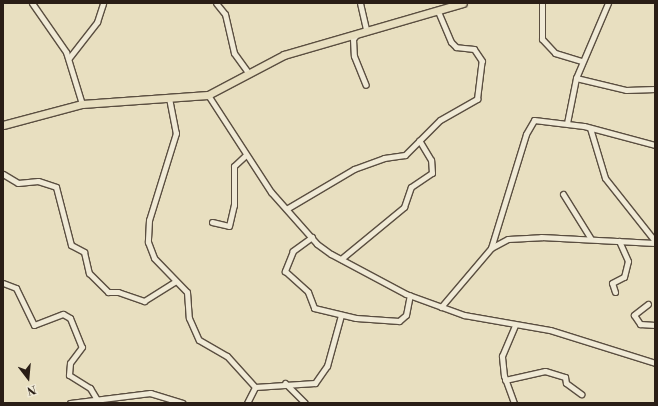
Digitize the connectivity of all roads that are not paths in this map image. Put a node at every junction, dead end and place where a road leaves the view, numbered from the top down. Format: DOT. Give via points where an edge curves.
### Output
graph roads {
  1 [pos="32,3"];
  2 [pos="103,3"];
  3 [pos="216,3"];
  4 [pos="360,3"];
  5 [pos="463,3"];
  6 [pos="542,3"];
  7 [pos="608,3"];
  8 [pos="438,12"];
  9 [pos="366,28"];
  10 [pos="357,34"];
  11 [pos="69,58"];
  12 [pos="582,61"];
  13 [pos="248,72"];
  14 [pos="576,78"];
  15 [pos="366,85"];
  16 [pos="655,90"];
  17 [pos="208,95"];
  18 [pos="169,98"];
  19 [pos="82,104"];
  20 [pos="567,123"];
  21 [pos="3,125"];
  22 [pos="590,128"];
  23 [pos="419,140"];
  24 [pos="655,145"];
  25 [pos="246,155"];
  26 [pos="3,174"];
  27 [pos="563,194"];
  28 [pos="288,208"];
  29 [pos="212,222"];
  30 [pos="312,237"];
  31 [pos="591,239"];
  32 [pos="619,241"];
  33 [pos="655,242"];
  34 [pos="491,248"];
  35 [pos="341,260"];
  36 [pos="175,282"];
  37 [pos="3,284"];
  38 [pos="615,292"];
  39 [pos="410,295"];
  40 [pos="648,304"];
  41 [pos="441,307"];
  42 [pos="341,315"];
  43 [pos="655,325"];
  44 [pos="515,326"];
  45 [pos="655,363"];
  46 [pos="505,380"];
  47 [pos="285,382"];
  48 [pos="255,387"];
  49 [pos="580,394"];
  50 [pos="99,401"];
  51 [pos="70,403"];
  52 [pos="183,403"];
  53 [pos="247,403"];
  54 [pos="305,403"];
  55 [pos="514,403"];
  1 -- 11 [label="street"];
  2 -- 11 [label="street" via="97,22"];
  3 -- 13 [label="street" via="225,14 234,54"];
  4 -- 9 [label="street"];
  5 -- 8 [label="main road"];
  6 -- 12 [label="street" via="542,39 554,53"];
  7 -- 12 [label="street"];
  8 -- 9 [label="main road"];
  8 -- 23 [label="street" via="446,35 456,47 474,49 479,54 482,61 480,86 477,98 467,107 452,111"];
  9 -- 10 [label="main road"];
  10 -- 13 [label="main road" via="301,49"];
  10 -- 15 [label="street" via="353,40 354,56"];
  11 -- 19 [label="street"];
  12 -- 14 [label="street"];
  13 -- 17 [label="main road"];
  14 -- 16 [label="street" via="626,90"];
  14 -- 20 [label="street"];
  17 -- 18 [label="main road"];
  17 -- 25 [label="street"];
  18 -- 19 [label="main road"];
  18 -- 36 [label="street" via="176,133 146,232 154,258"];
  19 -- 21 [label="main road"];
  20 -- 22 [label="street"];
  20 -- 34 [label="street" via="539,120 531,124"];
  22 -- 24 [label="street"];
  22 -- 33 [label="street" via="605,178"];
  23 -- 28 [label="street" via="405,155 384,158 354,169"];
  23 -- 35 [label="street" via="431,160 432,173 411,187 404,207"];
  25 -- 28 [label="street"];
  25 -- 29 [label="street" via="234,166 234,205 229,226"];
  26 -- 36 [label="street" via="18,183 38,181 56,187 71,245 84,252 89,274 108,292 118,292 144,301"];
  27 -- 31 [label="street"];
  28 -- 30 [label="street"];
  30 -- 35 [label="street"];
  30 -- 42 [label="street" via="293,251 285,271 308,292 314,308 332,310"];
  31 -- 32 [label="street"];
  31 -- 34 [label="street" via="518,237"];
  32 -- 33 [label="street"];
  32 -- 38 [label="street" via="628,261 624,277 612,284"];
  34 -- 41 [label="street"];
  35 -- 39 [label="street"];
  36 -- 48 [label="street" via="186,292 189,318 203,345 227,356"];
  37 -- 50 [label="street" via="16,288 34,325 63,314 70,318 82,347 70,363 69,375 90,388"];
  39 -- 41 [label="street"];
  39 -- 42 [label="street" via="406,315 399,321"];
  40 -- 43 [label="street" via="634,316 640,324"];
  41 -- 44 [label="street"];
  42 -- 47 [label="street" via="326,366 315,384"];
  44 -- 45 [label="street" via="550,330"];
  44 -- 46 [label="street" via="502,356"];
  46 -- 49 [label="street" via="545,371 565,377 566,383"];
  46 -- 55 [label="street"];
  47 -- 48 [label="street"];
  47 -- 54 [label="street"];
  48 -- 53 [label="street"];
  50 -- 51 [label="street"];
  50 -- 52 [label="street" via="150,393"];
}
